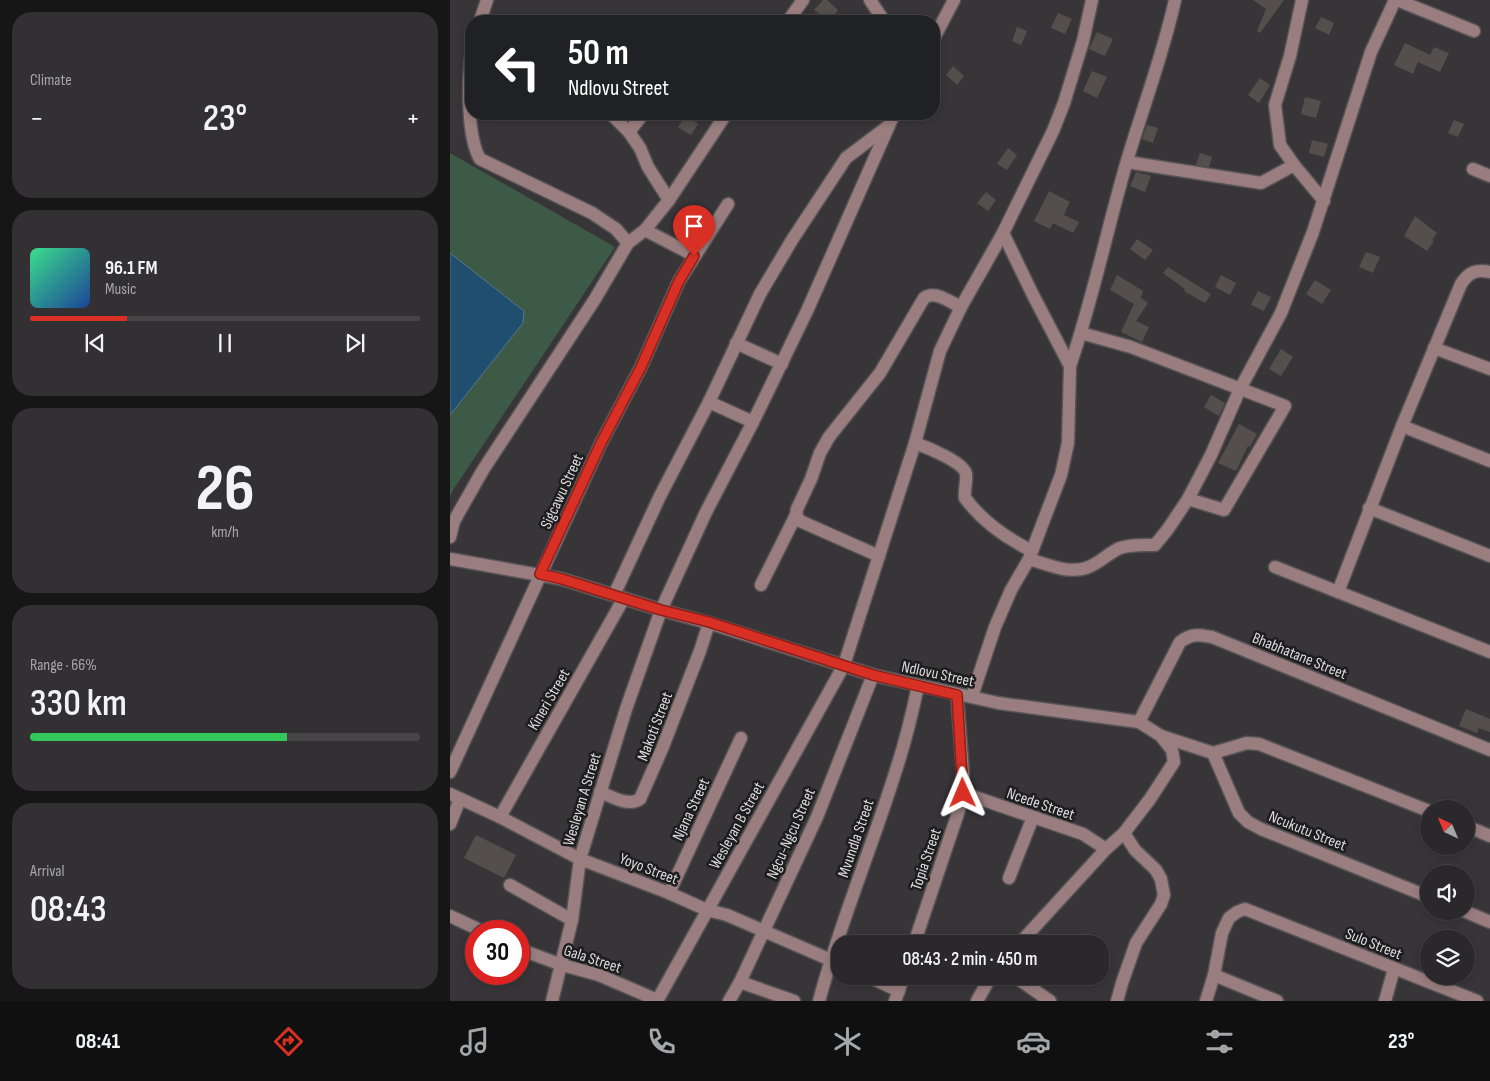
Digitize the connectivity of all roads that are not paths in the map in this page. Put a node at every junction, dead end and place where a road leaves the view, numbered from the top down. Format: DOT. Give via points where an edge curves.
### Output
graph roads {
  1 [pos="487,0"];
  2 [pos="803,0"];
  3 [pos="870,0"];
  4 [pos="954,0"];
  5 [pos="1092,0"];
  6 [pos="1175,0"];
  7 [pos="1302,0"];
  8 [pos="1396,0"];
  9 [pos="482,15"];
  10 [pos="792,15"];
  11 [pos="880,15"];
  12 [pos="940,27"];
  13 [pos="1474,31"];
  14 [pos="471,120"];
  15 [pos="617,120"];
  16 [pos="638,120"];
  17 [pos="722,120"];
  18 [pos="891,120"];
  19 [pos="887,127"];
  20 [pos="629,132"];
  21 [pos="1127,162"];
  22 [pos="1294,165"];
  23 [pos="1473,168"];
  24 [pos="1490,176"];
  25 [pos="669,200"];
  26 [pos="1324,201"];
  27 [pos="728,204"];
  28 [pos="645,230"];
  29 [pos="1004,233"];
  30 [pos="628,243"];
  31 [pos="694,256"];
  32 [pos="1490,272"];
  33 [pos="961,307"];
  34 [pos="1081,333"];
  35 [pos="736,343"];
  36 [pos="1434,348"];
  37 [pos="782,364"];
  38 [pos="1070,366"];
  39 [pos="1490,369"];
  40 [pos="1240,389"];
  41 [pos="709,402"];
  42 [pos="753,422"];
  43 [pos="1402,426"];
  44 [pos="915,443"];
  45 [pos="1490,462"];
  46 [pos="1188,499"];
  47 [pos="1369,508"];
  48 [pos="796,515"];
  49 [pos="450,537"];
  50 [pos="1030,555"];
  51 [pos="879,556"];
  52 [pos="1490,556"];
  53 [pos="450,559"];
  54 [pos="1276,567"];
  55 [pos="540,574"];
  56 [pos="761,585"];
  57 [pos="1338,592"];
  58 [pos="619,596"];
  59 [pos="661,610"];
  60 [pos="709,622"];
  61 [pos="1490,652"];
  62 [pos="844,666"];
  63 [pos="873,675"];
  64 [pos="918,686"];
  65 [pos="957,695"];
  66 [pos="972,696"];
  67 [pos="1139,722"];
  68 [pos="1161,736"];
  69 [pos="741,738"];
  70 [pos="1490,750"];
  71 [pos="1213,753"];
  72 [pos="450,772"];
  73 [pos="600,792"];
  74 [pos="453,793"];
  75 [pos="963,793"];
  76 [pos="1420,807"];
  77 [pos="500,817"];
  78 [pos="1033,817"];
  79 [pos="450,824"];
  80 [pos="1475,830"];
  81 [pos="1124,833"];
  82 [pos="1490,836"];
  83 [pos="1106,849"];
  84 [pos="580,859"];
  85 [pos="1009,878"];
  86 [pos="510,886"];
  87 [pos="669,893"];
  88 [pos="1420,893"];
  89 [pos="707,910"];
  90 [pos="450,916"];
  91 [pos="1475,916"];
  92 [pos="572,920"];
  93 [pos="1490,922"];
  94 [pos="465,923"];
  95 [pos="764,931"];
  96 [pos="843,935"];
  97 [pos="917,935"];
  98 [pos="1027,935"];
  99 [pos="530,953"];
  100 [pos="831,959"];
  101 [pos="562,965"];
  102 [pos="1394,969"];
  103 [pos="831,971"];
  104 [pos="1214,975"];
  105 [pos="740,982"];
  106 [pos="880,985"];
  107 [pos="986,985"];
  108 [pos="1027,985"];
  109 [pos="897,996"];
  110 [pos="552,1001"];
  111 [pos="657,1001"];
  112 [pos="729,1001"];
  113 [pos="794,1001"];
  114 [pos="819,1001"];
  115 [pos="977,1001"];
  116 [pos="1050,1001"];
  117 [pos="1117,1001"];
  118 [pos="1206,1001"];
  119 [pos="1277,1001"];
  120 [pos="1385,1001"];
  121 [pos="1477,1001"];
  1 -- 9 [label="street"];
  2 -- 10 [label="street"];
  3 -- 11 [label="street"];
  4 -- 12 [label="street"];
  5 -- 29 [label="street, Wesleyan B Street" via="1064,103"];
  6 -- 21 [label="street"];
  7 -- 22 [label="street" via="1275,105 1280,145"];
  8 -- 13 [label="street"];
  8 -- 26 [label="street" via="1371,52"];
  14 -- 30 [label="street" via="473,144 480,159 592,213 616,229"];
  15 -- 20 [label="street"];
  16 -- 20 [label="street"];
  17 -- 25 [label="street"];
  18 -- 19 [label="street, Wesleyan A Street"];
  19 -- 35 [label="street, Kineri Street" via="846,158 787,247"];
  19 -- 37 [label="street, Wesleyan A Street"];
  20 -- 25 [label="street"];
  21 -- 22 [label="street" via="1261,183"];
  21 -- 34 [label="street"];
  22 -- 26 [label="street"];
  23 -- 24 [label="street"];
  25 -- 28 [label="street"];
  26 -- 40 [label="street" via="1281,313"];
  27 -- 31 [label="street, Sigcawu Street"];
  28 -- 30 [label="street"];
  28 -- 31 [label="street"];
  29 -- 33 [label="street, Wesleyan B Street"];
  29 -- 38 [label="street"];
  30 -- 49 [label="street" via="595,299 482,470 454,521"];
  31 -- 55 [label="street, Sigcawu Street" via="679,281 641,367 601,443"];
  32 -- 36 [label="street" via="1478,270 1466,276 1460,284"];
  33 -- 44 [label="street, Wesleyan B Street" via="940,350"];
  33 -- 48 [label="street" via="935,295 924,298 880,373 829,437"];
  34 -- 38 [label="street"];
  34 -- 40 [label="street" via="1131,347"];
  35 -- 37 [label="street"];
  35 -- 41 [label="street, Kineri Street"];
  36 -- 39 [label="street"];
  36 -- 43 [label="street"];
  37 -- 42 [label="street, Wesleyan A Street"];
  38 -- 50 [label="street" via="1068,443 1063,467"];
  40 -- 46 [label="street"];
  40 -- 46 [label="street" via="1285,406 1224,510"];
  41 -- 42 [label="street"];
  41 -- 58 [label="street, Kineri Street" via="660,496"];
  42 -- 59 [label="street, Wesleyan A Street" via="706,512"];
  43 -- 45 [label="street"];
  43 -- 47 [label="street"];
  44 -- 50 [label="street" via="963,468 966,474 965,498 971,506"];
  44 -- 51 [label="street, Wesleyan B Street"];
  46 -- 50 [label="street" via="1155,545 1118,549 1085,568 1072,570 1051,566"];
  47 -- 52 [label="street"];
  47 -- 57 [label="street"];
  48 -- 51 [label="street" via="800,521"];
  48 -- 56 [label="street"];
  50 -- 66 [label="street" via="995,627"];
  51 -- 62 [label="street, Wesleyan B Street"];
  53 -- 55 [label="street, Ndlovu Street"];
  54 -- 57 [label="street"];
  55 -- 58 [label="street, Ndlovu Street"];
  55 -- 72 [label="street, Sigcawu Street"];
  57 -- 61 [label="street"];
  58 -- 59 [label="street, Ndlovu Street"];
  58 -- 77 [label="street, Kineri Street"];
  59 -- 60 [label="street, Ndlovu Street"];
  59 -- 73 [label="street, Wesleyan A Street"];
  60 -- 62 [label="street, Ndlovu Street"];
  60 -- 73 [label="street, Makoti Street" via="647,788 640,799 626,802"];
  62 -- 63 [label="street, Ndlovu Street"];
  62 -- 89 [label="street, Wesleyan B Street"];
  63 -- 64 [label="street, Ndlovu Street"];
  63 -- 95 [label="street, Ngcu-Ngcu Street" via="817,817"];
  64 -- 65 [label="street, Ndlovu Street"];
  64 -- 96 [label="street, Mvundla Street" via="896,771"];
  65 -- 66 [label="street, Ndlovu Street"];
  65 -- 75 [label="street, Topia Street"];
  66 -- 67 [label="street, Ndlovu Street" via="998,703"];
  67 -- 68 [label="street, Ndlovu Street"];
  67 -- 70 [label="street, Bhabhatane Street" via="1180,642 1196,634 1212,637"];
  68 -- 71 [label="street"];
  68 -- 81 [label="street, Ndlovu Street" via="1172,750 1174,762"];
  69 -- 87 [label="street, Njana Street"];
  71 -- 76 [label="street" via="1247,743 1259,744"];
  71 -- 88 [label="street, Ncukutu Street" via="1239,812 1248,822"];
  73 -- 84 [label="street, Wesleyan A Street"];
  74 -- 77 [label="street, Yoyo Street"];
  74 -- 79 [label="street"];
  75 -- 78 [label="street, Ncede Street"];
  75 -- 97 [label="street, Topia Street"];
  77 -- 84 [label="street, Yoyo Street"];
  78 -- 83 [label="street, Ncede Street" via="1083,834"];
  78 -- 85 [label="street"];
  80 -- 82 [label="street"];
  81 -- 83 [label="street, Ndlovu Street"];
  81 -- 117 [label="street" via="1135,850 1156,870 1164,895 1136,943"];
  83 -- 98 [label="street, Ndlovu Street"];
  84 -- 87 [label="street, Yoyo Street"];
  84 -- 92 [label="street, Wesleyan A Street"];
  86 -- 92 [label="street"];
  87 -- 89 [label="street, Yoyo Street"];
  89 -- 95 [label="street, Yoyo Street"];
  89 -- 111 [label="street, Wesleyan B Street"];
  90 -- 94 [label="street"];
  91 -- 93 [label="street"];
  92 -- 101 [label="street, Wesleyan A Street"];
  95 -- 100 [label="street, Yoyo Street"];
  95 -- 105 [label="street, Ngcu-Ngcu Street"];
  99 -- 101 [label="street, Gala Street"];
  101 -- 110 [label="street, Wesleyan A Street"];
  101 -- 111 [label="street, Gala Street" via="599,976"];
  102 -- 104 [label="street, Sulo Street" via="1245,909 1229,918 1222,933"];
  102 -- 120 [label="street"];
  102 -- 121 [label="street, Sulo Street"];
  103 -- 114 [label="street, Mvundla Street"];
  104 -- 118 [label="street"];
  104 -- 119 [label="street"];
  105 -- 112 [label="street, Ngcu-Ngcu Street"];
  105 -- 113 [label="street"];
  106 -- 109 [label="street"];
  107 -- 115 [label="street"];
  108 -- 116 [label="street"];
}
